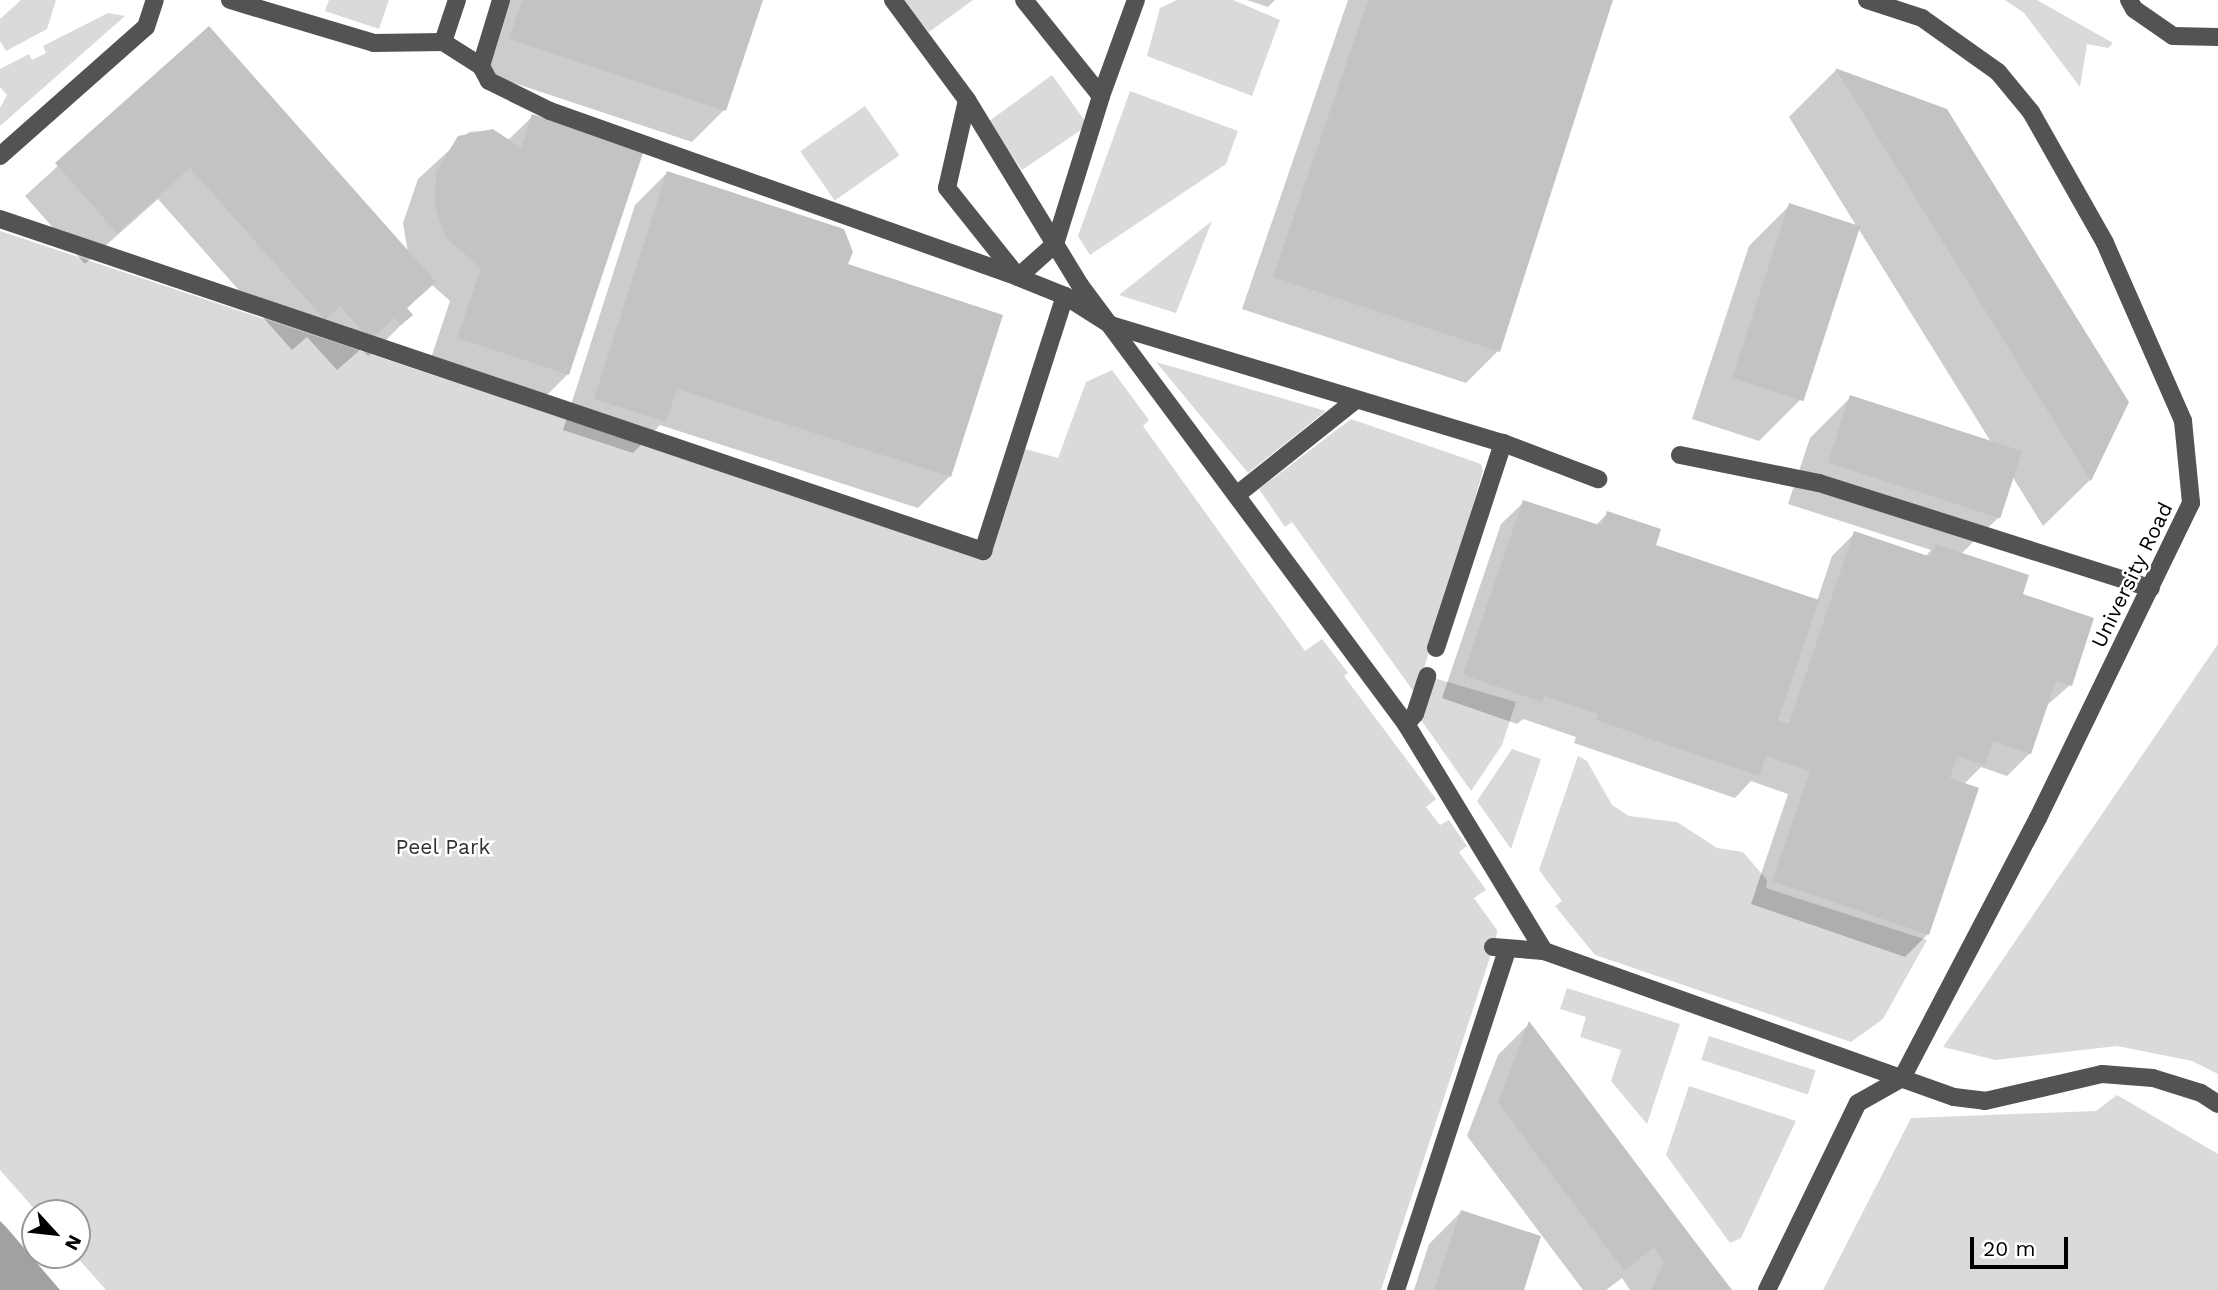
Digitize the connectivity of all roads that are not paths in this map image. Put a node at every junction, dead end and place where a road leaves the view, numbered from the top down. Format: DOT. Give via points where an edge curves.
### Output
graph roads {
  1 [pos="155,0"];
  2 [pos="230,0"];
  3 [pos="457,0"];
  4 [pos="501,0"];
  5 [pos="893,0"];
  6 [pos="1024,0"];
  7 [pos="1136,0"];
  8 [pos="1867,0"];
  9 [pos="2129,0"];
  10 [pos="2218,37"];
  11 [pos="443,42"];
  12 [pos="481,66"];
  13 [pos="1101,96"];
  14 [pos="967,100"];
  15 [pos="0,156"];
  16 [pos="0,219"];
  17 [pos="1055,244"];
  18 [pos="1018,277"];
  19 [pos="1065,296"];
  20 [pos="1111,325"];
  21 [pos="1353,402"];
  22 [pos="1503,443"];
  23 [pos="1680,455"];
  24 [pos="1598,480"];
  25 [pos="1239,493"];
  26 [pos="2151,588"];
  27 [pos="1436,648"];
  28 [pos="1427,676"];
  29 [pos="1406,724"];
  30 [pos="1544,951"];
  31 [pos="1902,1078"];
  32 [pos="2218,1104"];
  33 [pos="1395,1290"];
  34 [pos="1767,1290"];
  1 -- 15 [label="street" via="146,27"];
  2 -- 11 [label="street" via="374,43"];
  3 -- 11 [label="street"];
  4 -- 12 [label="street"];
  5 -- 14 [label="street"];
  6 -- 13 [label="street"];
  7 -- 13 [label="street"];
  8 -- 26 [label="street, University Road" via="1922,18 1998,72 2031,112 2105,243 2183,421 2191,503"];
  9 -- 10 [label="street" via="2134,9 2172,36"];
  11 -- 12 [label="street"];
  12 -- 18 [label="street" via="489,81 550,111"];
  13 -- 17 [label="street"];
  14 -- 17 [label="street"];
  14 -- 18 [label="street" via="947,188"];
  16 -- 19 [label="street" via="983,551"];
  17 -- 18 [label="street"];
  17 -- 20 [label="street"];
  18 -- 19 [label="street"];
  19 -- 20 [label="street"];
  20 -- 21 [label="street"];
  20 -- 25 [label="street"];
  21 -- 22 [label="street"];
  21 -- 25 [label="street"];
  22 -- 24 [label="street"];
  22 -- 27 [label="street"];
  23 -- 26 [label="street" via="1819,483"];
  25 -- 29 [label="street"];
  26 -- 31 [label="street, University Road" via="2004,887"];
  28 -- 29 [label="street" via="1415,714"];
  29 -- 30 [label="street"];
  30 -- 31 [label="street"];
  30 -- 33 [label="street" via="1500,949"];
  31 -- 32 [label="street" via="1954,1097 1985,1101 2102,1074 2153,1078 2201,1093"];
  31 -- 34 [label="street" via="1858,1103"];
}
